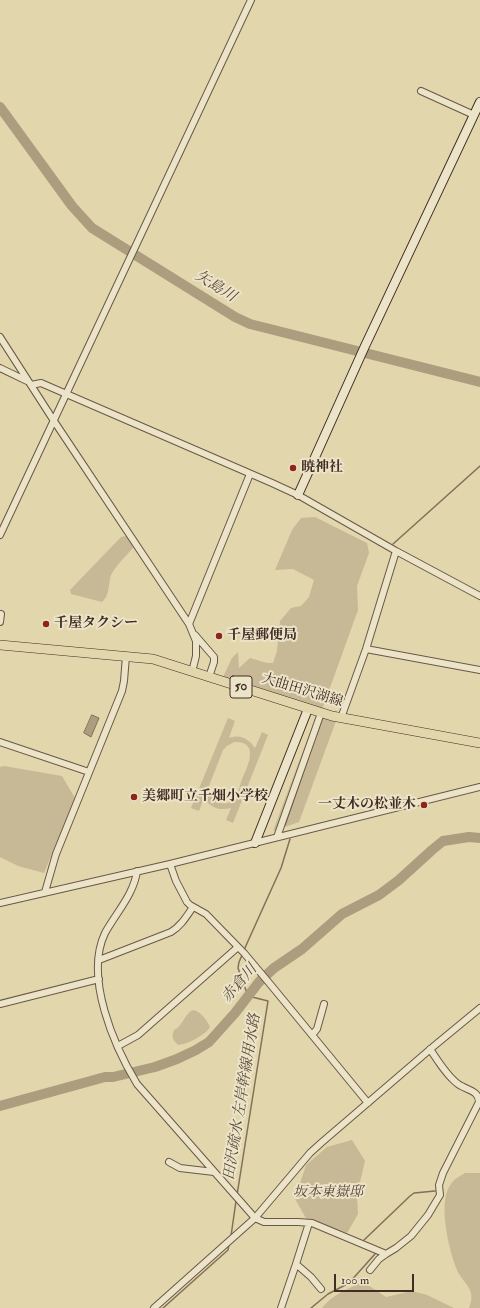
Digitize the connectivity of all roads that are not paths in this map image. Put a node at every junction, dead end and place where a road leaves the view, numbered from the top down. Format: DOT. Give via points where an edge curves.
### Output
graph roads {
  1 [pos="251,0"];
  2 [pos="421,91"];
  3 [pos="480,102"];
  4 [pos="474,115"];
  5 [pos="0,337"];
  6 [pos="0,368"];
  7 [pos="30,383"];
  8 [pos="66,394"];
  9 [pos="54,421"];
  10 [pos="250,474"];
  11 [pos="298,495"];
  12 [pos="0,535"];
  13 [pos="396,551"];
  14 [pos="480,596"];
  15 [pos="1,614"];
  16 [pos="0,622"];
  17 [pos="189,624"];
  18 [pos="193,633"];
  19 [pos="0,645"];
  20 [pos="366,649"];
  21 [pos="126,656"];
  22 [pos="480,670"];
  23 [pos="192,672"];
  24 [pos="210,677"];
  25 [pos="308,708"];
  26 [pos="321,713"];
  27 [pos="341,718"];
  28 [pos="0,742"];
  29 [pos="480,743"];
  30 [pos="89,772"];
  31 [pos="480,787"];
  32 [pos="278,837"];
  33 [pos="255,843"];
  34 [pos="170,864"];
  35 [pos="137,871"];
  36 [pos="45,892"];
  37 [pos="0,903"];
  38 [pos="193,907"];
  39 [pos="238,947"];
  40 [pos="99,960"];
  41 [pos="99,979"];
  42 [pos="0,1004"];
  43 [pos="324,1004"];
  44 [pos="480,1008"];
  45 [pos="312,1035"];
  46 [pos="118,1046"];
  47 [pos="430,1050"];
  48 [pos="368,1103"];
  49 [pos="169,1162"];
  50 [pos="214,1172"];
  51 [pos="255,1218"];
  52 [pos="309,1223"];
  53 [pos="386,1254"];
  54 [pos="296,1264"];
  55 [pos="370,1270"];
  56 [pos="321,1289"];
  57 [pos="154,1308"];
  58 [pos="282,1308"];
  1 -- 8 [label="street"];
  2 -- 4 [label="street"];
  3 -- 4 [label="street"];
  4 -- 11 [label="street" via="360,356"];
  5 -- 7 [label="street"];
  6 -- 7 [label="street"];
  7 -- 8 [label="street" via="41,383"];
  7 -- 9 [label="street"];
  8 -- 9 [label="street"];
  8 -- 10 [label="street"];
  9 -- 12 [label="street"];
  9 -- 17 [label="street"];
  10 -- 11 [label="street"];
  10 -- 17 [label="street"];
  11 -- 13 [label="street"];
  13 -- 14 [label="street"];
  13 -- 20 [label="street"];
  15 -- 16 [label="street"];
  17 -- 18 [label="street"];
  18 -- 23 [label="street" via="196,656"];
  18 -- 24 [label="street" via="214,657"];
  19 -- 21 [label="main road, 大曲田沢湖線 / 50"];
  20 -- 22 [label="street"];
  20 -- 27 [label="street"];
  21 -- 23 [label="main road, 大曲田沢湖線 / 50" via="153,659"];
  21 -- 30 [label="street" via="122,691"];
  23 -- 24 [label="main road, 大曲田沢湖線 / 50"];
  24 -- 25 [label="main road, 大曲田沢湖線 / 50"];
  25 -- 26 [label="main road, 大曲田沢湖線 / 50"];
  25 -- 33 [label="street"];
  26 -- 27 [label="main road, 大曲田沢湖線 / 50"];
  26 -- 32 [label="street"];
  27 -- 29 [label="main road, 大曲田沢湖線 / 50"];
  28 -- 30 [label="street"];
  30 -- 36 [label="street" via="56,854"];
  31 -- 32 [label="street"];
  32 -- 33 [label="street"];
  33 -- 34 [label="street"];
  34 -- 35 [label="street"];
  34 -- 38 [label="street" via="187,902"];
  35 -- 36 [label="street"];
  35 -- 40 [label="street" via="132,888 101,944"];
  36 -- 37 [label="street"];
  38 -- 39 [label="street" via="206,914"];
  38 -- 40 [label="street" via="178,928"];
  39 -- 45 [label="street"];
  39 -- 46 [label="street" via="138,1035"];
  40 -- 41 [label="street"];
  41 -- 42 [label="street"];
  41 -- 46 [label="street" via="101,999"];
  43 -- 45 [label="street" via="317,1029"];
  44 -- 47 [label="street"];
  45 -- 48 [label="street"];
  46 -- 50 [label="street" via="137,1084"];
  47 -- 48 [label="street"];
  47 -- 53 [label="street" via="451,1078 476,1093 479,1102 443,1173 439,1186 440,1195 428,1215 411,1236"];
  48 -- 51 [label="street" via="310,1153"];
  49 -- 50 [label="street" via="180,1168"];
  50 -- 51 [label="street"];
  51 -- 52 [label="street" via="264,1222"];
  51 -- 57 [label="street"];
  52 -- 53 [label="street"];
  52 -- 54 [label="street"];
  53 -- 55 [label="street"];
  54 -- 56 [label="street"];
  54 -- 58 [label="street"];
}
